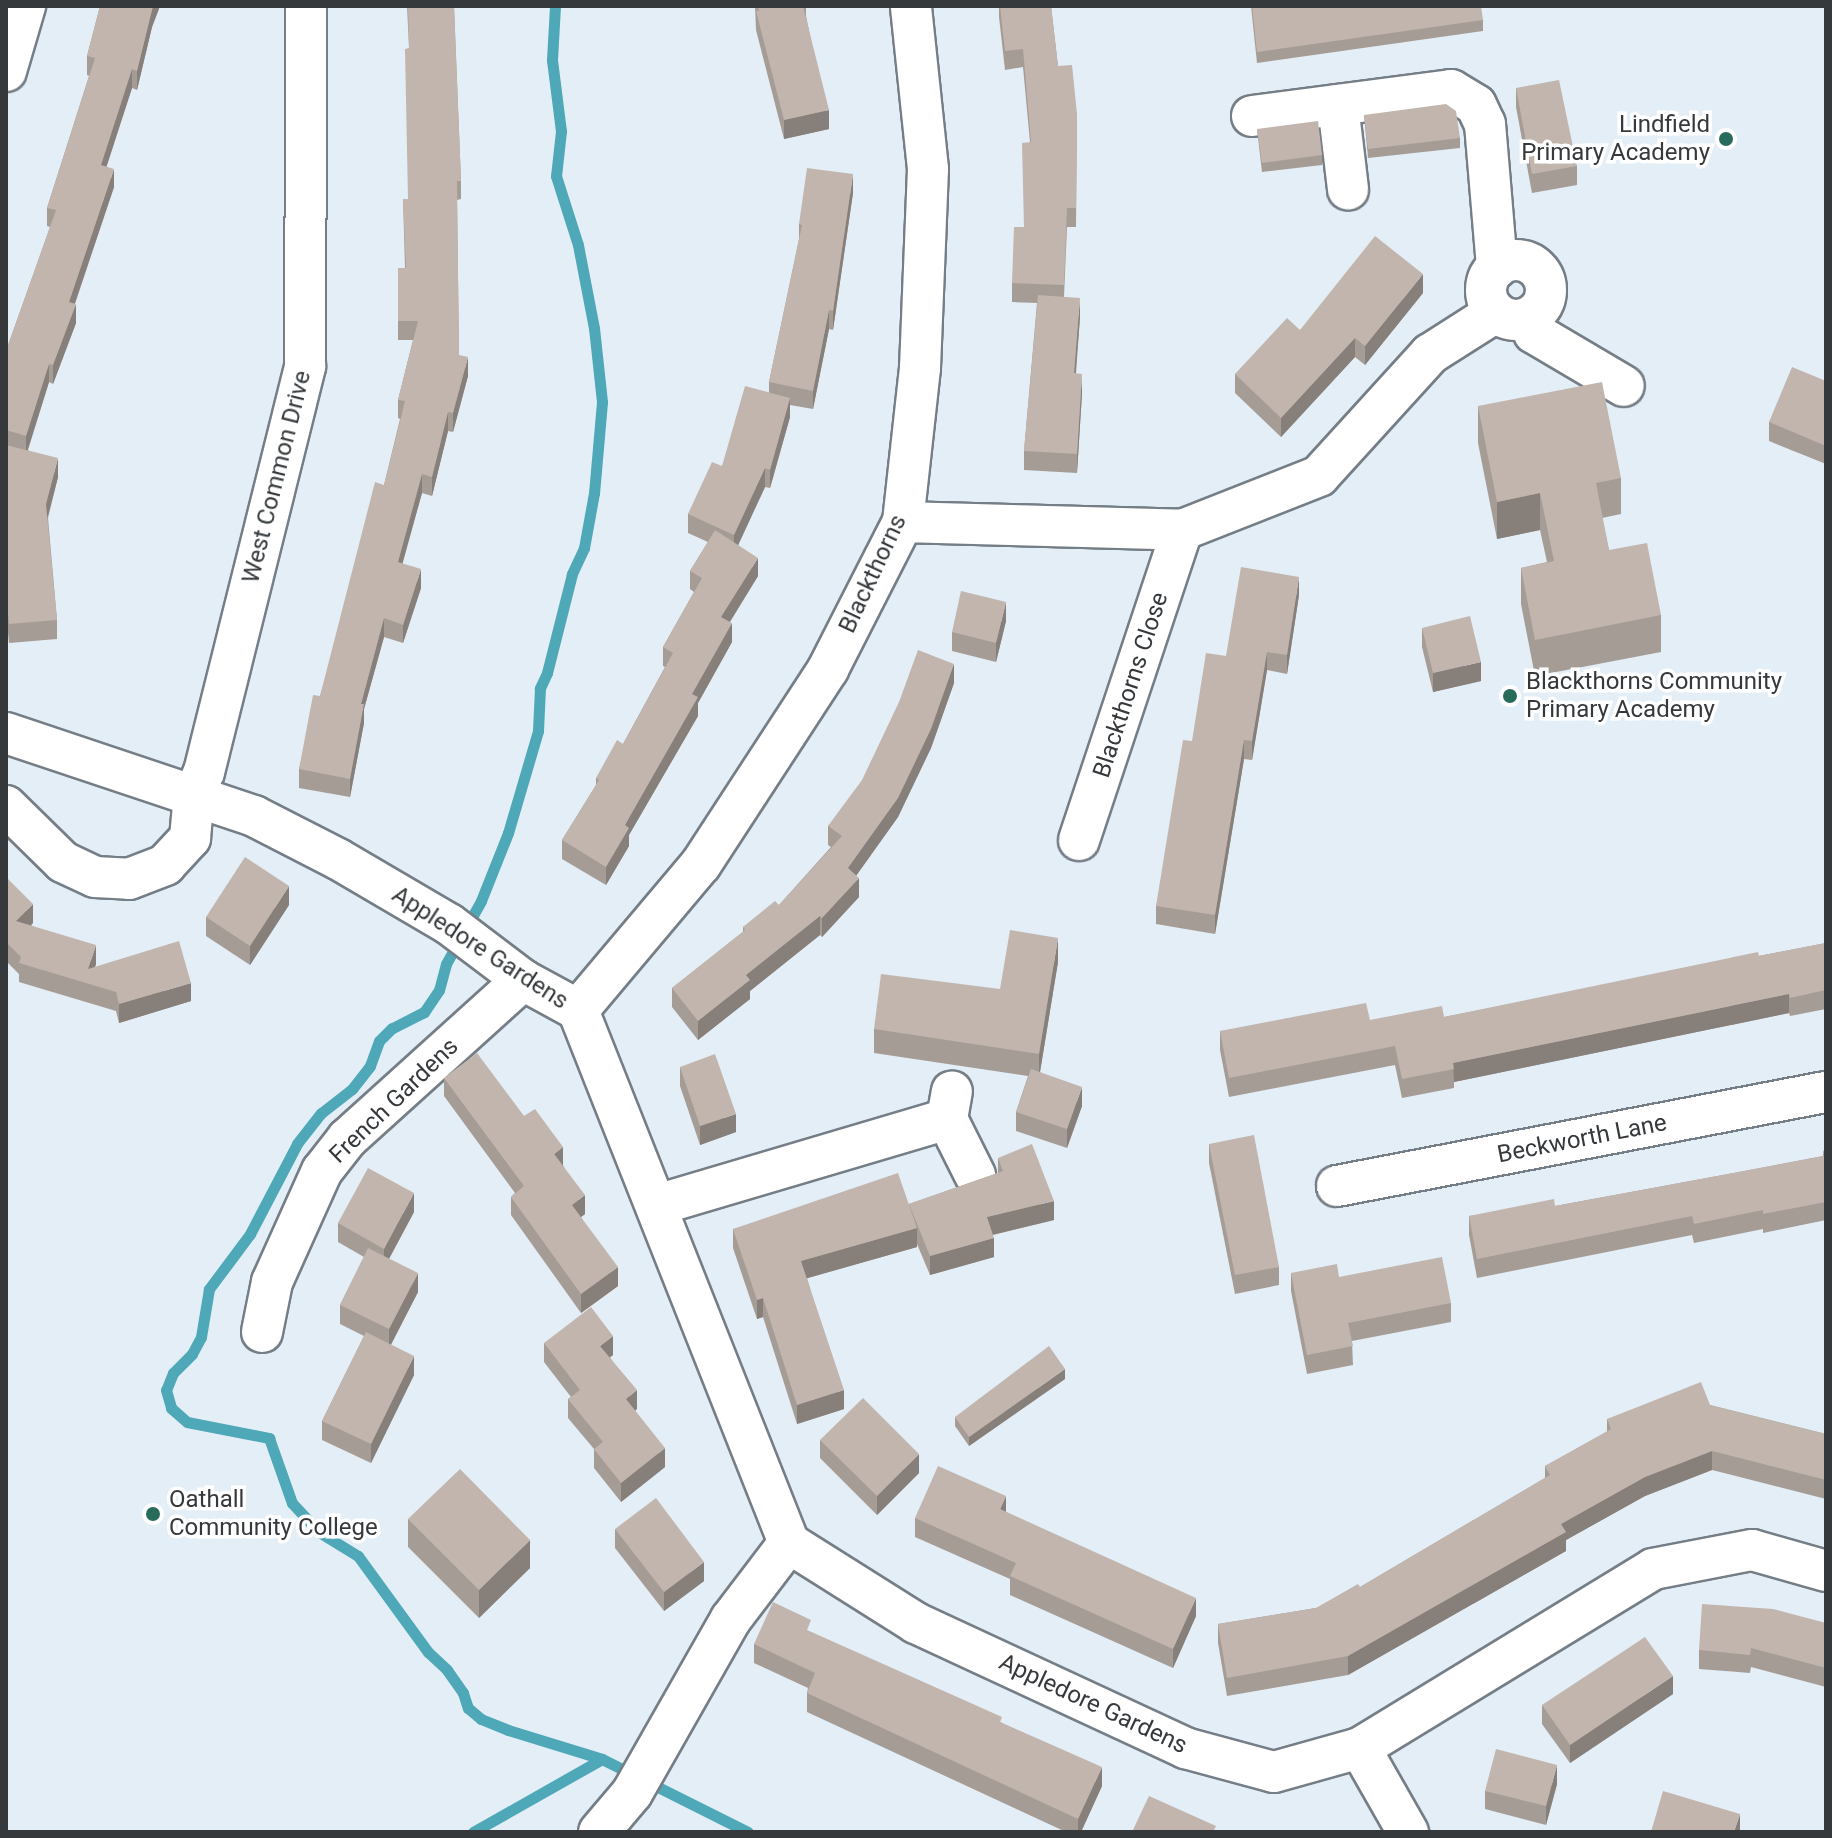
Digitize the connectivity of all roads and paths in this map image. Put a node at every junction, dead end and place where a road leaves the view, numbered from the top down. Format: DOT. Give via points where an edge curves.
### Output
graph roads {
  1 [pos="25,6"];
  2 [pos="306,6"];
  3 [pos="911,6"];
  4 [pos="6,71"];
  5 [pos="1338,105"];
  6 [pos="1252,116"];
  7 [pos="1348,189"];
  8 [pos="1497,267"];
  9 [pos="1514,314"];
  10 [pos="1624,386"];
  11 [pos="903,522"];
  12 [pos="1182,530"];
  13 [pos="6,733"];
  14 [pos="194,795"];
  15 [pos="6,806"];
  16 [pos="1079,840"];
  17 [pos="523,980"];
  18 [pos="578,1010"];
  19 [pos="1826,1092"];
  20 [pos="975,1175"];
  21 [pos="1337,1186"];
  22 [pos="657,1205"];
  23 [pos="262,1332"];
  24 [pos="789,1543"];
  25 [pos="1826,1571"];
  26 [pos="1360,1748"];
  27 [pos="606,1830"];
  28 [pos="1408,1832"];
  1 -- 4 [label="street"];
  2 -- 14 [label="street, West Common Drive" via="305,366"];
  3 -- 11 [label="street, Blackthorns" via="928,169 920,368"];
  5 -- 6 [label="street"];
  5 -- 7 [label="street"];
  5 -- 8 [label="street" via="1451,90 1476,105 1485,124"];
  8 -- 9 [label="street" via="1486,294"];
  8 -- 9 [label="street" via="1526,261 1545,282 1544,301"];
  9 -- 10 [label="street" via="1534,333"];
  9 -- 12 [label="street" via="1430,354 1319,476"];
  11 -- 12 [label="street"];
  11 -- 18 [label="street, Blackthorns" via="828,669 701,864"];
  12 -- 16 [label="street, Blackthorns Close"];
  13 -- 14 [label="street"];
  14 -- 15 [label="street, West Common Drive" via="190,838 165,865 129,879 95,877 63,862"];
  14 -- 17 [label="street, Appledore Gardens" via="254,816 338,859 462,934"];
  17 -- 18 [label="street, Appledore Gardens"];
  17 -- 23 [label="street, French Gardens" via="347,1139 322,1171 272,1282"];
  18 -- 22 [label="street, Appledore Gardens"];
  19 -- 21 [label="street, Beckworth Lane"];
  20 -- 22 [label="street" via="950,1105"];
  22 -- 24 [label="street, Appledore Gardens"];
  24 -- 26 [label="street, Appledore Gardens" via="916,1623 1185,1748 1274,1772"];
  24 -- 27 [label="street" via="731,1619"];
  25 -- 26 [label="street, Appledore Gardens" via="1752,1550 1653,1569"];
  26 -- 28 [label="street"];
}
